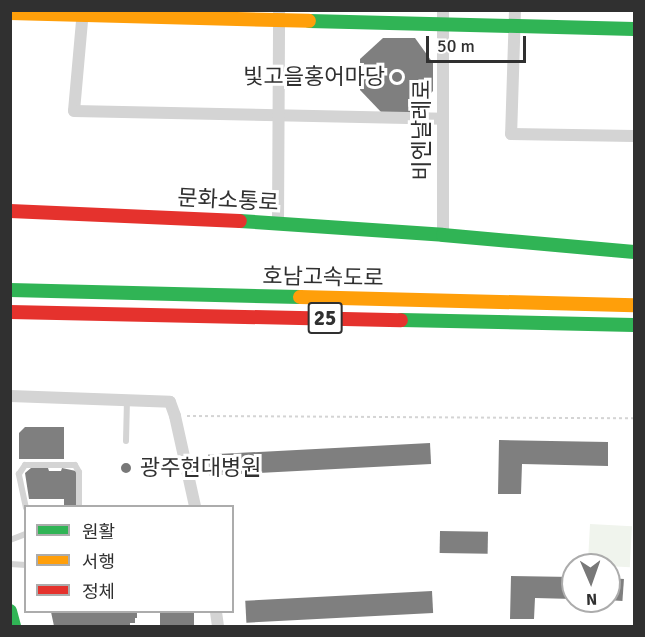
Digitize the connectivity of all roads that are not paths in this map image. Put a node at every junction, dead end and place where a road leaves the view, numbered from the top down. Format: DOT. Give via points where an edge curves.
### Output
graph roads {
  1 [pos="515,10"];
  2 [pos="10,13"];
  3 [pos="82,13"];
  4 [pos="279,15"];
  5 [pos="443,17"];
  6 [pos="514,27"];
  7 [pos="634,29"];
  8 [pos="279,115"];
  9 [pos="443,119"];
  10 [pos="634,136"];
  11 [pos="10,211"];
  12 [pos="278,223"];
  13 [pos="443,235"];
  14 [pos="634,252"];
  15 [pos="14,290"];
  16 [pos="634,305"];
  17 [pos="13,312"];
  18 [pos="634,325"];
  19 [pos="10,396"];
  20 [pos="127,400"];
  21 [pos="126,441"];
  22 [pos="25,505"];
  23 [pos="79,505"];
  24 [pos="195,505"];
  25 [pos="10,610"];
  26 [pos="14,627"];
  1 -- 6 [label="street"];
  2 -- 3 [label="main road"];
  3 -- 4 [label="main road"];
  3 -- 8 [label="street" via="74,111"];
  4 -- 5 [label="main road"];
  4 -- 8 [label="street"];
  5 -- 6 [label="main road"];
  5 -- 9 [label="street, 비엔날레로"];
  6 -- 7 [label="main road"];
  6 -- 10 [label="street" via="511,134"];
  8 -- 9 [label="street"];
  8 -- 12 [label="street"];
  9 -- 13 [label="street, 비엔날레로"];
  11 -- 12 [label="main road, 문화소통로"];
  12 -- 13 [label="main road, 문화소통로"];
  13 -- 14 [label="main road, 문화소통로"];
  15 -- 16 [label="main road, 호남고속도로 / 25"];
  17 -- 18 [label="main road, 호남고속도로 / 25"];
  19 -- 20 [label="street"];
  20 -- 21 [label="lane"];
  20 -- 24 [label="street" via="170,402"];
  22 -- 23 [label="lane" via="19,474 25,465 75,465 79,472"];
  25 -- 26 [label="main road"];
}
